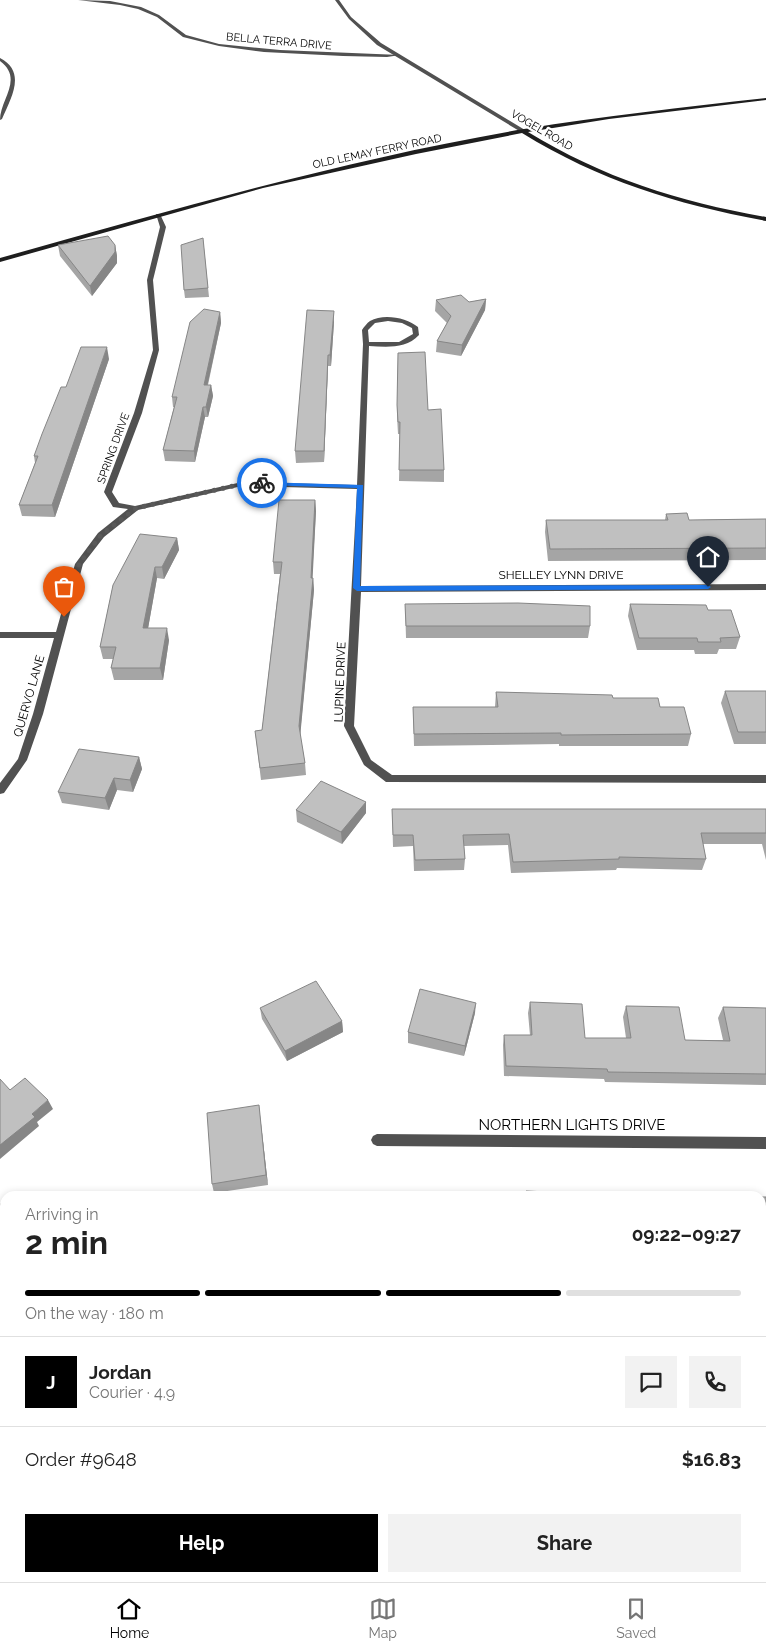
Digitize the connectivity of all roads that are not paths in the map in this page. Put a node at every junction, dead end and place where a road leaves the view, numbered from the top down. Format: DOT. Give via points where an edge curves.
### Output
graph roads {
  1 [pos="80,0"];
  2 [pos="337,0"];
  3 [pos="398,55"];
  4 [pos="0,59"];
  5 [pos="766,99"];
  6 [pos="0,119"];
  7 [pos="522,131"];
  8 [pos="158,215"];
  9 [pos="766,220"];
  10 [pos="0,260"];
  11 [pos="366,344"];
  12 [pos="360,486"];
  13 [pos="136,508"];
  14 [pos="766,587"];
  15 [pos="357,588"];
  16 [pos="0,635"];
  17 [pos="60,635"];
  18 [pos="766,779"];
  19 [pos="0,790"];
  20 [pos="377,1140"];
  21 [pos="766,1143"];
  1 -- 3 [label="street, BELLA TERRA DRIVE" via="146,10 186,37 226,46 262,51"];
  2 -- 3 [label="street, VOGEL ROAD" via="350,18 379,44"];
  3 -- 7 [label="street, VOGEL ROAD"];
  4 -- 6 [label="street" via="11,66 14,76"];
  5 -- 7 [label="main road, OLD LEMAY FERRY ROAD"];
  7 -- 8 [label="main road, OLD LEMAY FERRY ROAD" via="313,174"];
  7 -- 9 [label="main road, VOGEL ROAD" via="586,166 638,188"];
  8 -- 10 [label="main road, OLD LEMAY FERRY ROAD"];
  8 -- 13 [label="street, SPRING DRIVE" via="163,227 150,280 156,350 138,413 108,492 116,505"];
  11 -- 11 [label="street, LUPINE DRIVE" via="406,342 417,331 404,321 380,320 365,330"];
  11 -- 12 [label="street, LUPINE DRIVE"];
  12 -- 13 [label="street" via="242,484"];
  12 -- 15 [label="street, LUPINE DRIVE"];
  13 -- 17 [label="street, QUERVO LANE" via="101,535 79,564"];
  14 -- 15 [label="street, SHELLEY LYNN DRIVE"];
  15 -- 18 [label="street, LUPINE DRIVE" via="349,726 367,762 390,779"];
  16 -- 17 [label="street"];
  17 -- 19 [label="street, QUERVO LANE" via="22,760"];
  20 -- 21 [label="street, NORTHERN LIGHTS DRIVE"];
}
